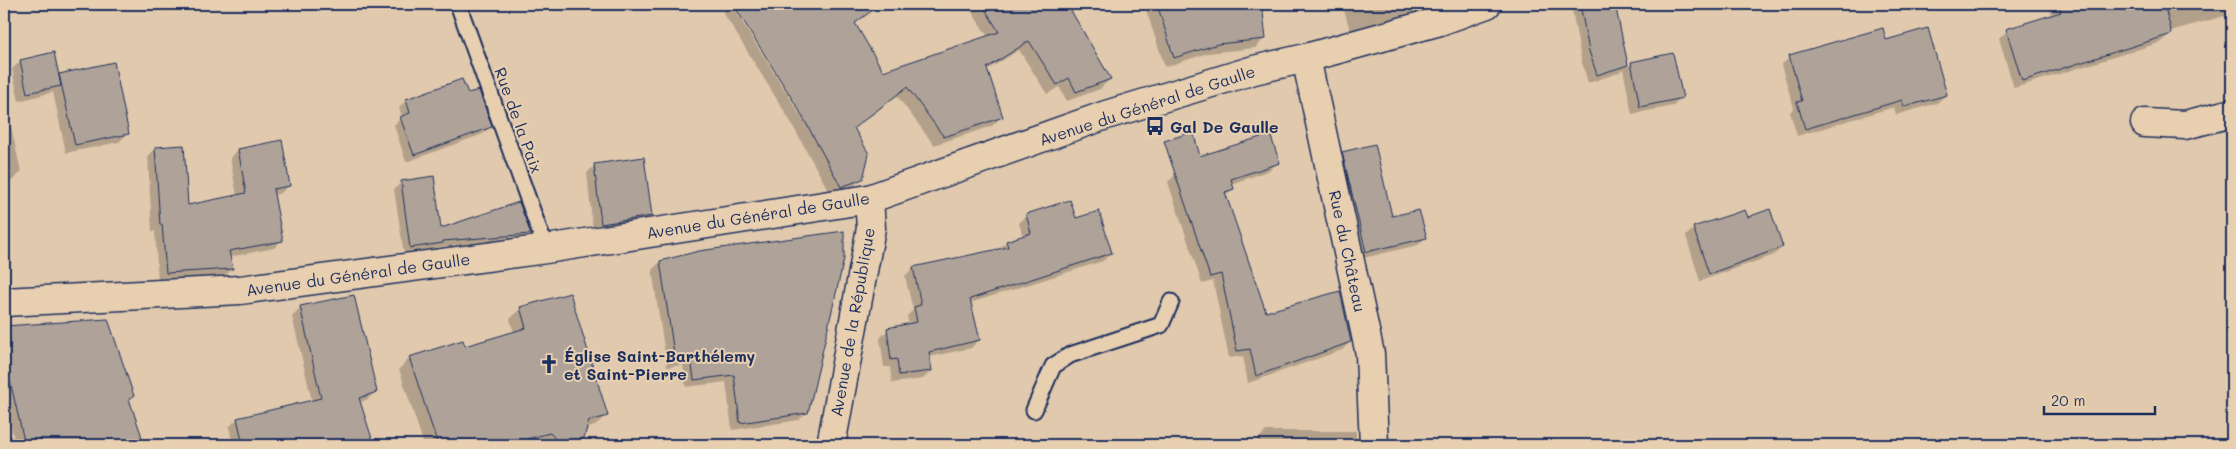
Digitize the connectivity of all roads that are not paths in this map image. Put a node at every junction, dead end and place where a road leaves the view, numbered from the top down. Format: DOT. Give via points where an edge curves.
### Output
graph roads {
  1 [pos="458,4"];
  2 [pos="1472,6"];
  3 [pos="1306,58"];
  4 [pos="2232,113"];
  5 [pos="2145,123"];
  6 [pos="869,199"];
  7 [pos="546,249"];
  8 [pos="4,302"];
  9 [pos="1171,302"];
  10 [pos="1034,410"];
  11 [pos="831,445"];
  12 [pos="1374,445"];
  1 -- 7 [label="lane, Rue de la Paix"];
  2 -- 3 [label="main road, Avenue du Général de Gaulle" via="1440,21"];
  3 -- 6 [label="main road, Avenue du Général de Gaulle" via="1106,114"];
  3 -- 12 [label="main road, Rue du Château" via="1370,354"];
  4 -- 5 [label="main road" via="2185,125"];
  6 -- 7 [label="main road, Avenue du Général de Gaulle"];
  6 -- 11 [label="main road, Avenue de la République" via="871,228"];
  7 -- 8 [label="main road, Avenue du Général de Gaulle" via="240,290"];
  9 -- 10 [label="lane" via="1161,325 1070,355 1053,366"];
}
